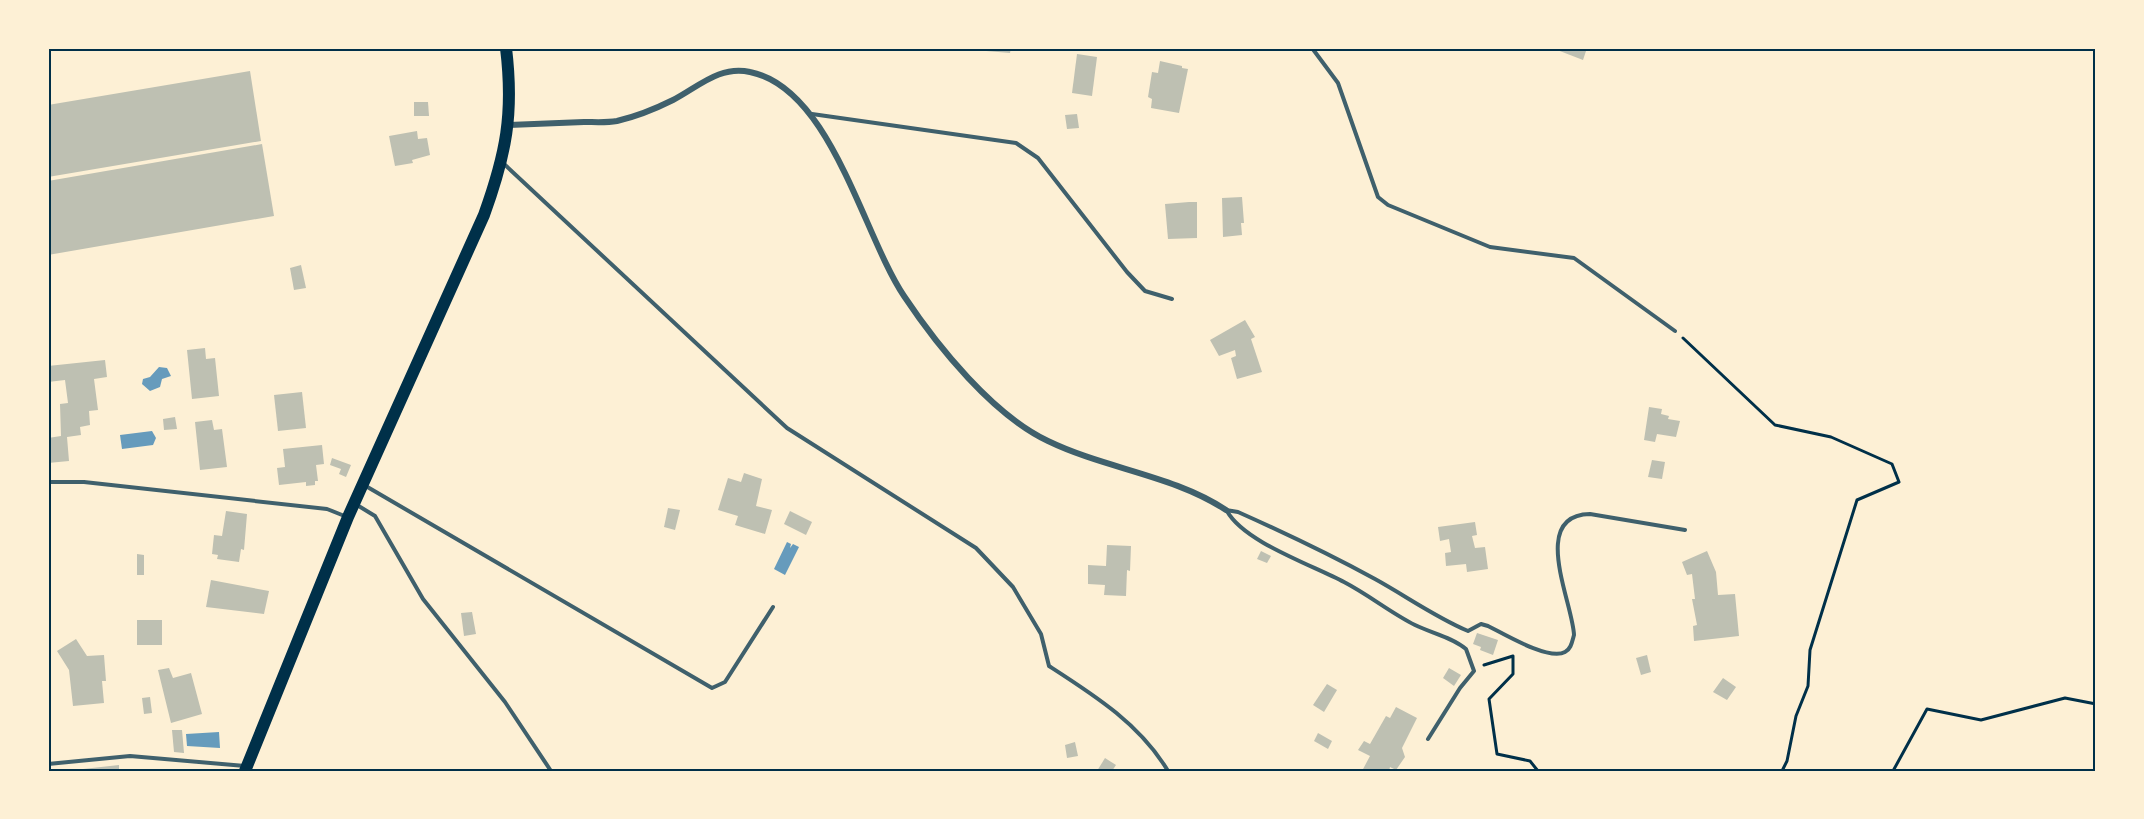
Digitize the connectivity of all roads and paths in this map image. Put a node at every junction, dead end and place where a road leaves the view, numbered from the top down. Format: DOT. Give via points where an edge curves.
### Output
graph roads {
  1 [pos="507,48"];
  2 [pos="1312,48"];
  3 [pos="812,114"];
  4 [pos="509,125"];
  5 [pos="502,163"];
  6 [pos="1172,299"];
  7 [pos="1675,331"];
  8 [pos="48,482"];
  9 [pos="363,484"];
  10 [pos="354,503"];
  11 [pos="1226,510"];
  12 [pos="348,518"];
  13 [pos="1684,530"];
  14 [pos="773,607"];
  15 [pos="1473,668"];
  16 [pos="2096,704"];
  17 [pos="1428,739"];
  18 [pos="48,764"];
  19 [pos="245,769"];
  20 [pos="551,771"];
  21 [pos="1168,771"];
  22 [pos="1538,771"];
  23 [pos="1782,771"];
  24 [pos="1893,771"];
  1 -- 4 [label="main road"];
  2 -- 7 [label="lane" via="1338,83 1378,197 1388,205 1490,246 1574,258"];
  3 -- 4 [label="street" via="773,80 749,71 720,72 672,101 616,121"];
  3 -- 6 [label="lane" via="1016,143 1038,158 1145,291"];
  3 -- 11 [label="street" via="904,296 1001,409 1022,428 1049,442 1186,489"];
  4 -- 5 [label="main road"];
  5 -- 9 [label="main road" via="484,215"];
  5 -- 21 [label="lane" via="787,428 976,548 1013,587 1041,634 1049,666 1116,709"];
  7 -- 23 [label="path" via="1775,425 1832,437 1893,464 1899,482 1857,500 1810,650 1808,686"];
  8 -- 12 [label="lane" via="84,482 327,509"];
  9 -- 10 [label="main road"];
  9 -- 14 [label="lane" via="712,688 724,682"];
  10 -- 12 [label="main road"];
  10 -- 20 [label="lane" via="375,516 423,599 505,702"];
  11 -- 13 [label="lane" via="1309,544 1468,631 1481,624 1553,655 1571,646 1574,636 1557,550 1561,530 1568,521 1579,514 1590,514"];
  11 -- 15 [label="lane" via="1234,524 1265,542 1344,582 1418,627 1460,644"];
  12 -- 19 [label="main road"];
  15 -- 17 [label="lane"];
  15 -- 22 [label="path" via="1513,656 1513,674 1489,699 1497,754 1530,761"];
  16 -- 24 [label="path" via="2065,699 1981,720 1927,709"];
  18 -- 19 [label="lane" via="130,756"];
}
